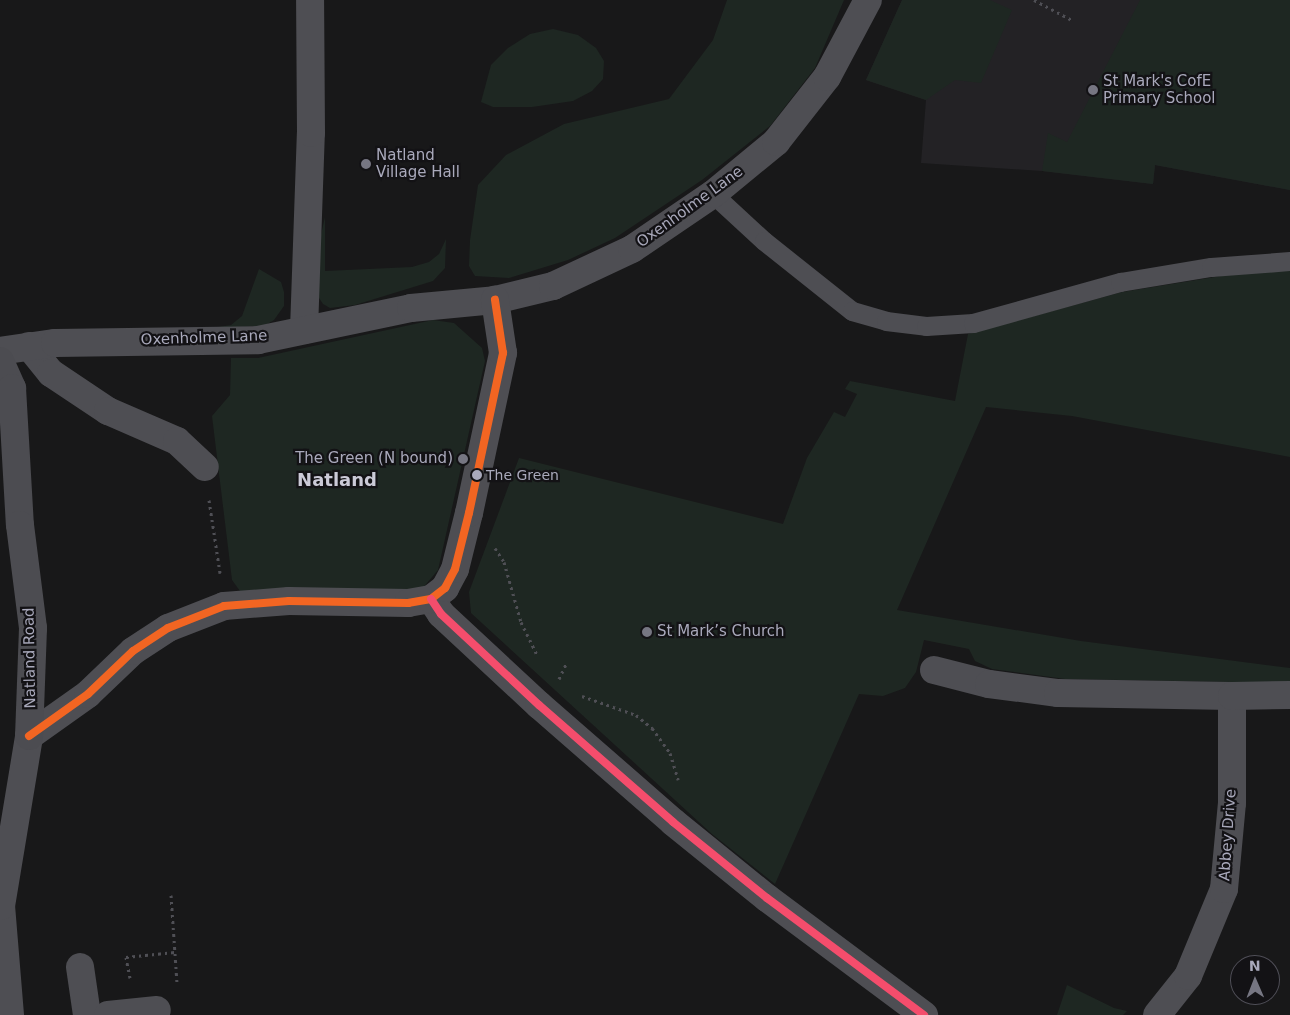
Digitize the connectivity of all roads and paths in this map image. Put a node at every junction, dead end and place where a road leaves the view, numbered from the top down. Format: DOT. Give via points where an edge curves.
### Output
graph roads {
  1 [pos="310,0"];
  2 [pos="868,0"];
  3 [pos="1034,0"];
  4 [pos="1072,20"];
  5 [pos="713,194"];
  6 [pos="1290,261"];
  7 [pos="495,300"];
  8 [pos="304,330"];
  9 [pos="30,346"];
  10 [pos="0,351"];
  11 [pos="0,361"];
  12 [pos="205,467"];
  13 [pos="469,512"];
  14 [pos="431,599"];
  15 [pos="224,606"];
  16 [pos="538,657"];
  17 [pos="567,662"];
  18 [pos="934,670"];
  19 [pos="552,677"];
  20 [pos="557,682"];
  21 [pos="561,686"];
  22 [pos="574,693"];
  23 [pos="1290,695"];
  24 [pos="1232,696"];
  25 [pos="29,736"];
  26 [pos="673,822"];
  27 [pos="4,845"];
  28 [pos="171,895"];
  29 [pos="175,952"];
  30 [pos="80,968"];
  31 [pos="128,978"];
  32 [pos="178,991"];
  33 [pos="157,1010"];
  34 [pos="10,1015"];
  35 [pos="87,1015"];
  36 [pos="108,1015"];
  37 [pos="924,1015"];
  38 [pos="1157,1015"];
  1 -- 8 [label="street" via="311,133"];
  2 -- 5 [label="street, Oxenholme Lane" via="827,78 776,142"];
  3 -- 4 [label="path"];
  5 -- 6 [label="lane" via="764,241 852,311 886,321 918,325 972,323 1120,282 1211,266"];
  5 -- 7 [label="street, Oxenholme Lane" via="623,253 553,286"];
  7 -- 8 [label="street, Oxenholme Lane" via="411,308"];
  7 -- 13 [label="street" via="503,353"];
  8 -- 9 [label="street, Oxenholme Lane" via="258,340"];
  9 -- 10 [label="street, Oxenholme Lane"];
  9 -- 12 [label="street" via="51,372 108,411 177,441"];
  11 -- 25 [label="street, Natland Road" via="12,388 20,525 33,628"];
  12 -- 15 [label="path"];
  13 -- 14 [label="street" via="455,569 445,588"];
  13 -- 16 [label="path" via="504,562 522,622"];
  14 -- 15 [label="street" via="408,603 289,602"];
  14 -- 26 [label="street" via="441,614 538,705"];
  15 -- 25 [label="street" via="161,633 133,651 88,694"];
  17 -- 20 [label="path"];
  18 -- 24 [label="street" via="989,684 1058,693"];
  19 -- 20 [label="path"];
  20 -- 21 [label="path"];
  22 -- 26 [label="path" via="636,715 652,728 670,753 679,783"];
  23 -- 24 [label="street"];
  24 -- 38 [label="street, Abbey Drive" via="1232,802 1224,889 1188,976"];
  25 -- 27 [label="street, Natland Road"];
  26 -- 37 [label="street" via="767,898"];
  27 -- 34 [label="street, Natland Road" via="1,906"];
  28 -- 29 [label="path"];
  29 -- 31 [label="path" via="126,957"];
  29 -- 32 [label="path"];
  30 -- 35 [label="street"];
  33 -- 36 [label="street"];
}
